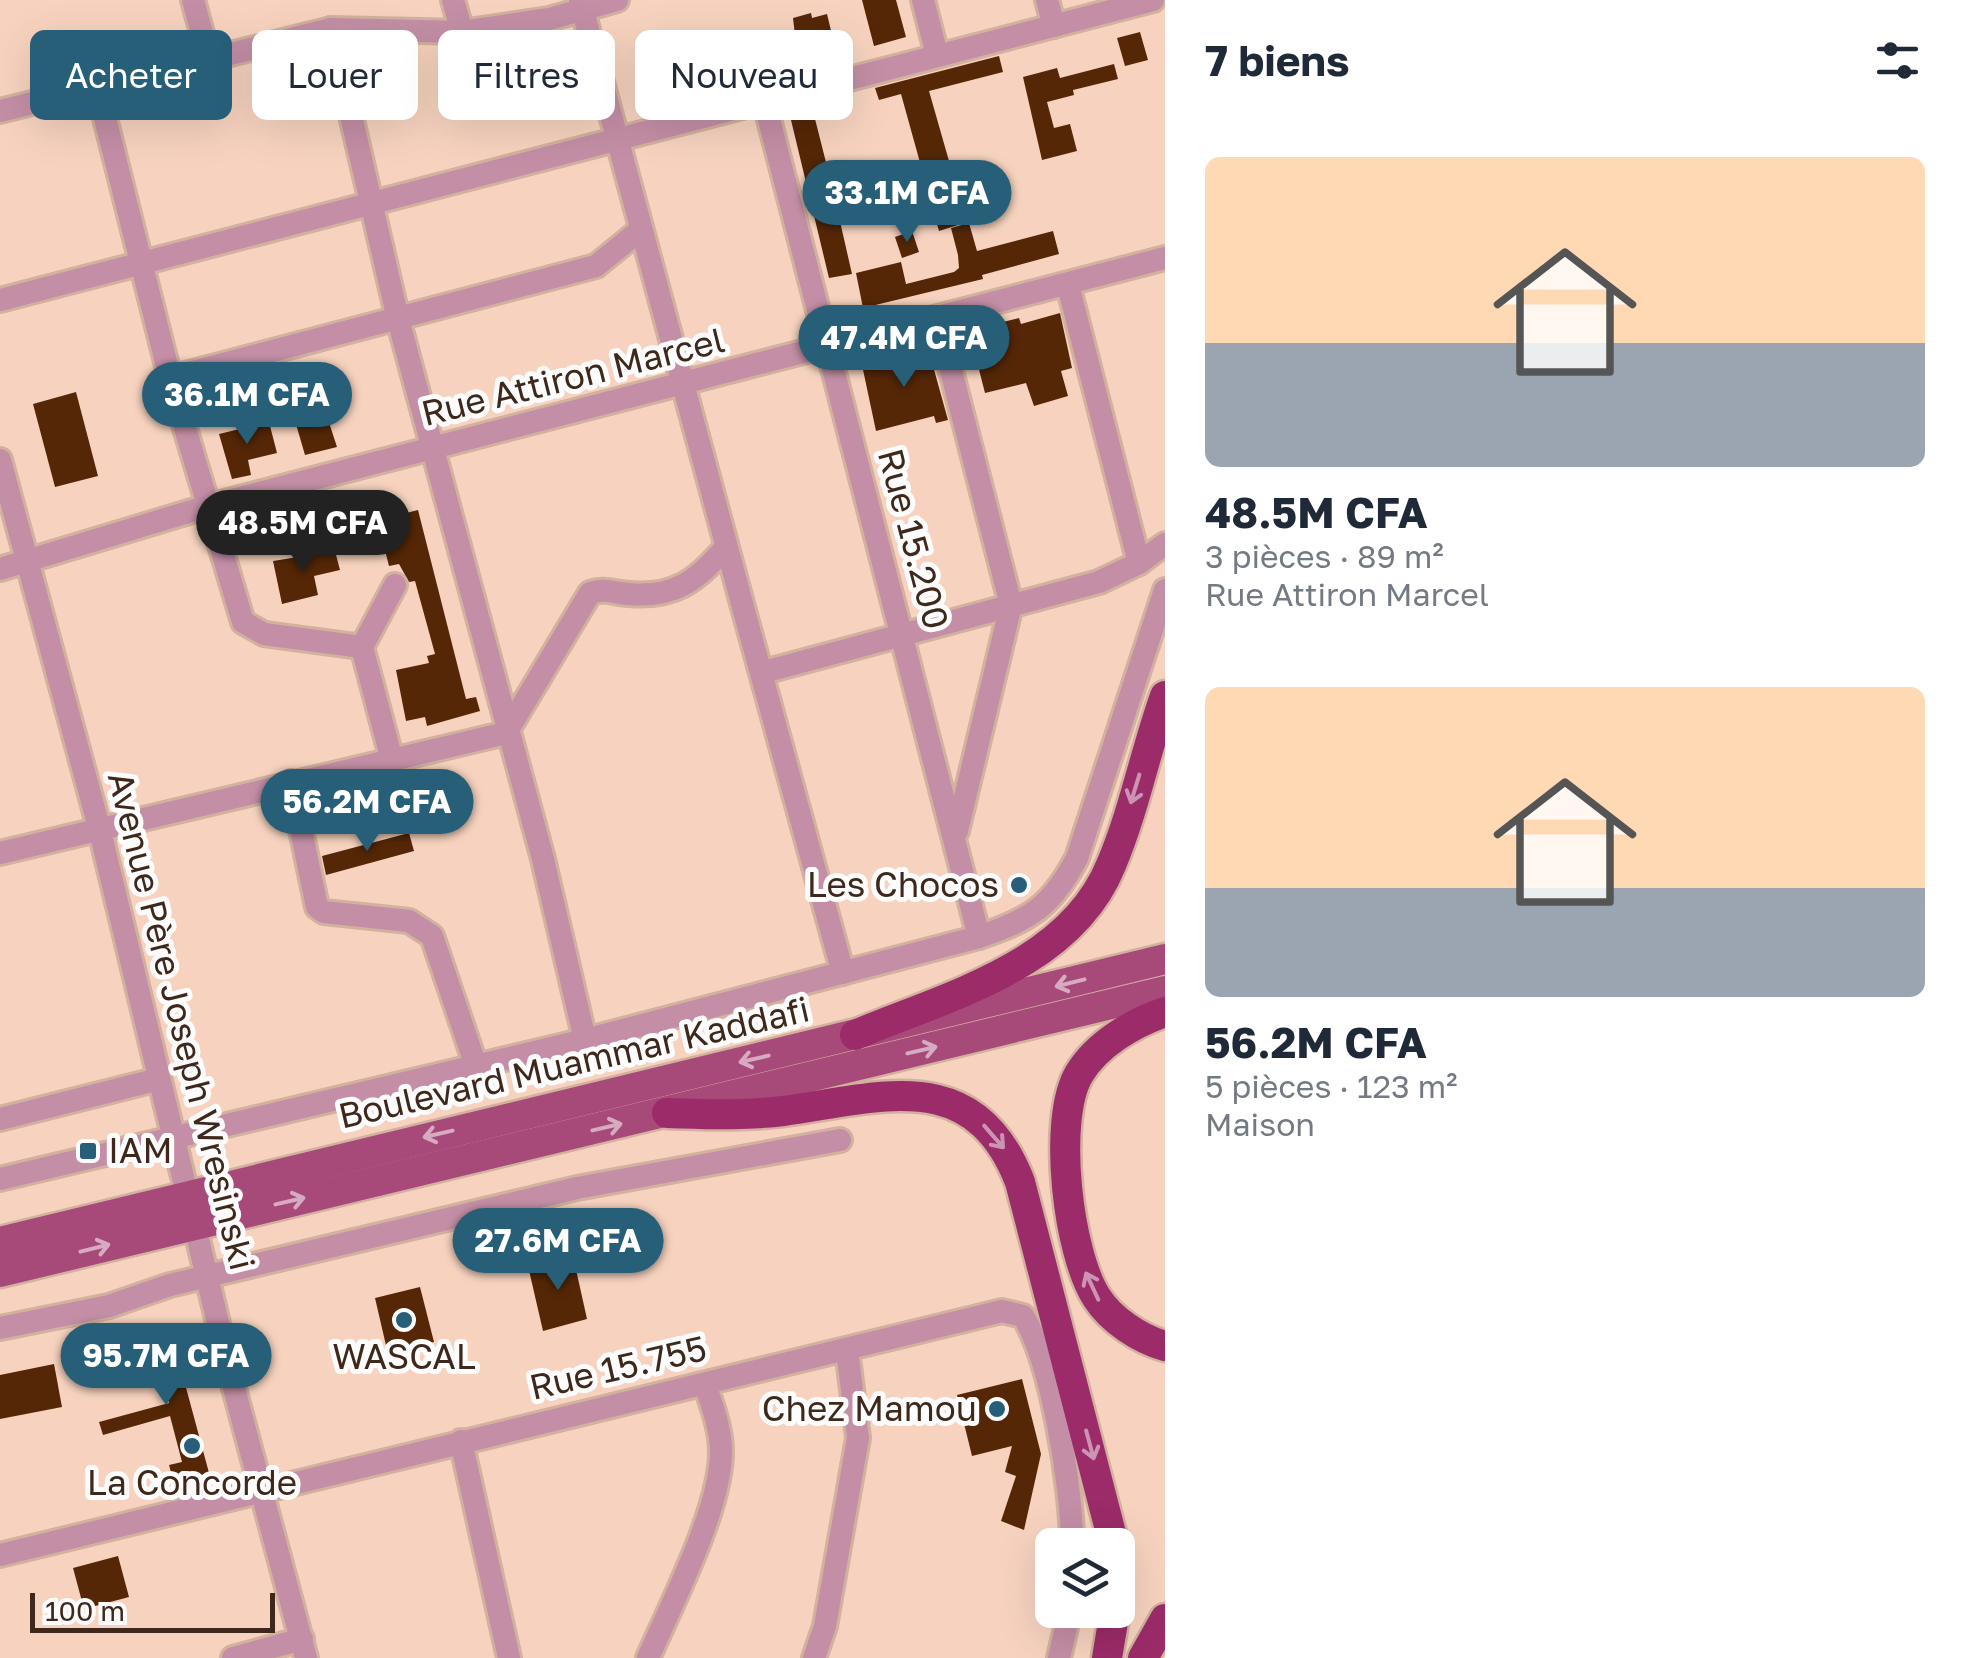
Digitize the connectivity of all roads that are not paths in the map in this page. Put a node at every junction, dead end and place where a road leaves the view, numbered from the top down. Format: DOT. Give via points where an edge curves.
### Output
graph roads {
  1 [pos="193,0"];
  2 [pos="453,0"];
  3 [pos="617,0"];
  4 [pos="922,0"];
  5 [pos="1046,0"];
  6 [pos="1153,0"];
  7 [pos="581,4"];
  8 [pos="1054,26"];
  9 [pos="331,29"];
  10 [pos="201,30"];
  11 [pos="461,30"];
  12 [pos="476,30"];
  13 [pos="438,31"];
  14 [pos="232,51"];
  15 [pos="936,55"];
  16 [pos="853,77"];
  17 [pos="30,103"];
  18 [pos="0,111"];
  19 [pos="106,120"];
  20 [pos="688,120"];
  21 [pos="769,120"];
  22 [pos="616,139"];
  23 [pos="372,201"];
  24 [pos="639,231"];
  25 [pos="1165,258"];
  26 [pos="141,262"];
  27 [pos="1068,286"];
  28 [pos="0,300"];
  29 [pos="398,319"];
  30 [pos="938,320"];
  31 [pos="828,349"];
  32 [pos="170,378"];
  33 [pos="683,384"];
  34 [pos="434,448"];
  35 [pos="0,460"];
  36 [pos="205,506"];
  37 [pos="1165,544"];
  38 [pos="725,548"];
  39 [pos="26,562"];
  40 [pos="1139,563"];
  41 [pos="0,569"];
  42 [pos="395,585"];
  43 [pos="1165,590"];
  44 [pos="1011,605"];
  45 [pos="901,632"];
  46 [pos="362,647"];
  47 [pos="764,672"];
  48 [pos="1165,696"];
  49 [pos="506,734"];
  50 [pos="392,760"];
  51 [pos="291,782"];
  52 [pos="100,831"];
  53 [pos="956,835"];
  54 [pos="0,853"];
  55 [pos="980,937"];
  56 [pos="1165,960"];
  57 [pos="843,973"];
  58 [pos="1165,991"];
  59 [pos="1165,1012"];
  60 [pos="855,1035"];
  61 [pos="586,1040"];
  62 [pos="476,1066"];
  63 [pos="159,1079"];
  64 [pos="667,1113"];
  65 [pos="0,1119"];
  66 [pos="173,1137"];
  67 [pos="840,1140"];
  68 [pos="0,1178"];
  69 [pos="192,1209"];
  70 [pos="0,1242"];
  71 [pos="0,1272"];
  72 [pos="208,1277"];
  73 [pos="0,1328"];
  74 [pos="1165,1346"];
  75 [pos="846,1350"];
  76 [pos="705,1384"];
  77 [pos="461,1441"];
  78 [pos="262,1488"];
  79 [pos="1072,1528"];
  80 [pos="1110,1528"];
  81 [pos="0,1555"];
  82 [pos="1165,1619"];
  83 [pos="1066,1628"];
  84 [pos="1111,1628"];
  85 [pos="304,1649"];
  86 [pos="233,1658"];
  87 [pos="509,1658"];
  88 [pos="648,1658"];
  89 [pos="814,1658"];
  90 [pos="1059,1658"];
  91 [pos="1106,1658"];
  92 [pos="1143,1658"];
  1 -- 10 [label="street"];
  2 -- 11 [label="street"];
  3 -- 7 [label="street"];
  4 -- 15 [label="street"];
  5 -- 8 [label="street"];
  6 -- 8 [label="street"];
  7 -- 12 [label="street" via="534,22"];
  7 -- 22 [label="street"];
  8 -- 15 [label="street"];
  9 -- 13 [label="street"];
  9 -- 14 [label="street"];
  9 -- 23 [label="street"];
  15 -- 16 [label="street"];
  17 -- 18 [label="street"];
  19 -- 26 [label="street"];
  20 -- 22 [label="street"];
  21 -- 31 [label="street, Rue 15.200"];
  22 -- 23 [label="street"];
  22 -- 24 [label="street"];
  23 -- 26 [label="street"];
  23 -- 29 [label="street"];
  24 -- 29 [label="street" via="596,266"];
  24 -- 33 [label="street"];
  25 -- 27 [label="street, Rue Attiron Marcel"];
  26 -- 28 [label="street"];
  26 -- 32 [label="street"];
  27 -- 30 [label="street, Rue Attiron Marcel"];
  27 -- 40 [label="street"];
  29 -- 32 [label="street"];
  29 -- 34 [label="street"];
  30 -- 31 [label="street, Rue Attiron Marcel"];
  30 -- 44 [label="street"];
  31 -- 33 [label="street, Rue Attiron Marcel"];
  31 -- 45 [label="street, Rue 15.200"];
  32 -- 36 [label="street"];
  33 -- 34 [label="street, Rue Attiron Marcel"];
  33 -- 38 [label="street"];
  34 -- 36 [label="street, Rue Attiron Marcel"];
  34 -- 49 [label="street"];
  35 -- 39 [label="street, Avenue Père Joseph Wresinski"];
  36 -- 39 [label="street, Rue Attiron Marcel"];
  36 -- 46 [label="street" via="242,622 264,634"];
  37 -- 40 [label="street"];
  38 -- 47 [label="street"];
  38 -- 49 [label="street" via="692,584 676,591 590,593"];
  39 -- 41 [label="street, Rue Attiron Marcel"];
  39 -- 52 [label="street, Avenue Père Joseph Wresinski"];
  40 -- 44 [label="street" via="1099,582"];
  42 -- 46 [label="street"];
  43 -- 55 [label="street" via="1077,858 1058,893 1024,921"];
  44 -- 45 [label="street"];
  44 -- 53 [label="street"];
  45 -- 47 [label="street"];
  45 -- 53 [label="street, Rue 15.200"];
  46 -- 50 [label="street"];
  47 -- 57 [label="street"];
  48 -- 60 [label="highway, one-way" via="1112,864 1074,924 1022,962"];
  49 -- 50 [label="street"];
  49 -- 61 [label="street"];
  50 -- 51 [label="street"];
  51 -- 52 [label="street"];
  51 -- 62 [label="street" via="317,907 409,921 432,936"];
  52 -- 54 [label="street"];
  52 -- 63 [label="street, Avenue Père Joseph Wresinski"];
  53 -- 55 [label="street, Rue 15.200"];
  55 -- 57 [label="street"];
  56 -- 60 [label="main road, Boulevard Muammar Kaddafi, one-way"];
  57 -- 61 [label="street"];
  64 -- 58 [label="main road, Boulevard Muammar Kaddafi, one-way"];
  74 -- 59 [label="highway, one-way" via="1136,1333 1097,1299 1084,1267 1064,1142 1068,1100 1094,1055 1119,1034"];
  60 -- 69 [label="main road, Boulevard Muammar Kaddafi, one-way"];
  61 -- 62 [label="street"];
  62 -- 66 [label="street"];
  63 -- 65 [label="street"];
  63 -- 66 [label="street, Avenue Père Joseph Wresinski"];
  69 -- 64 [label="main road, Boulevard Muammar Kaddafi, one-way"];
  64 -- 80 [label="highway, one-way" via="781,1112 916,1094 956,1106 990,1130 1020,1182"];
  66 -- 68 [label="street"];
  66 -- 69 [label="street, Avenue Père Joseph Wresinski"];
  67 -- 72 [label="street" via="577,1188"];
  69 -- 70 [label="main road, Boulevard Muammar Kaddafi"];
  71 -- 69 [label="main road, Boulevard Muammar Kaddafi, one-way"];
  69 -- 72 [label="street, Avenue Père Joseph Wresinski"];
  72 -- 73 [label="street"];
  72 -- 78 [label="street, Avenue Père Joseph Wresinski"];
  75 -- 76 [label="street, Rue 15.755"];
  75 -- 79 [label="street, Rue 15.755" via="981,1315 1022,1316 1048,1386"];
  75 -- 89 [label="street" via="858,1438"];
  76 -- 77 [label="street, Rue 15.755"];
  76 -- 88 [label="street" via="721,1455 690,1560"];
  77 -- 78 [label="street, Rue 15.755"];
  77 -- 87 [label="street"];
  78 -- 81 [label="street, Rue 15.755"];
  78 -- 85 [label="street, Avenue Père Joseph Wresinski"];
  82 -- 92 [label="highway"];
  83 -- 90 [label="street"];
  84 -- 91 [label="highway"];
  85 -- 86 [label="street"];
}
